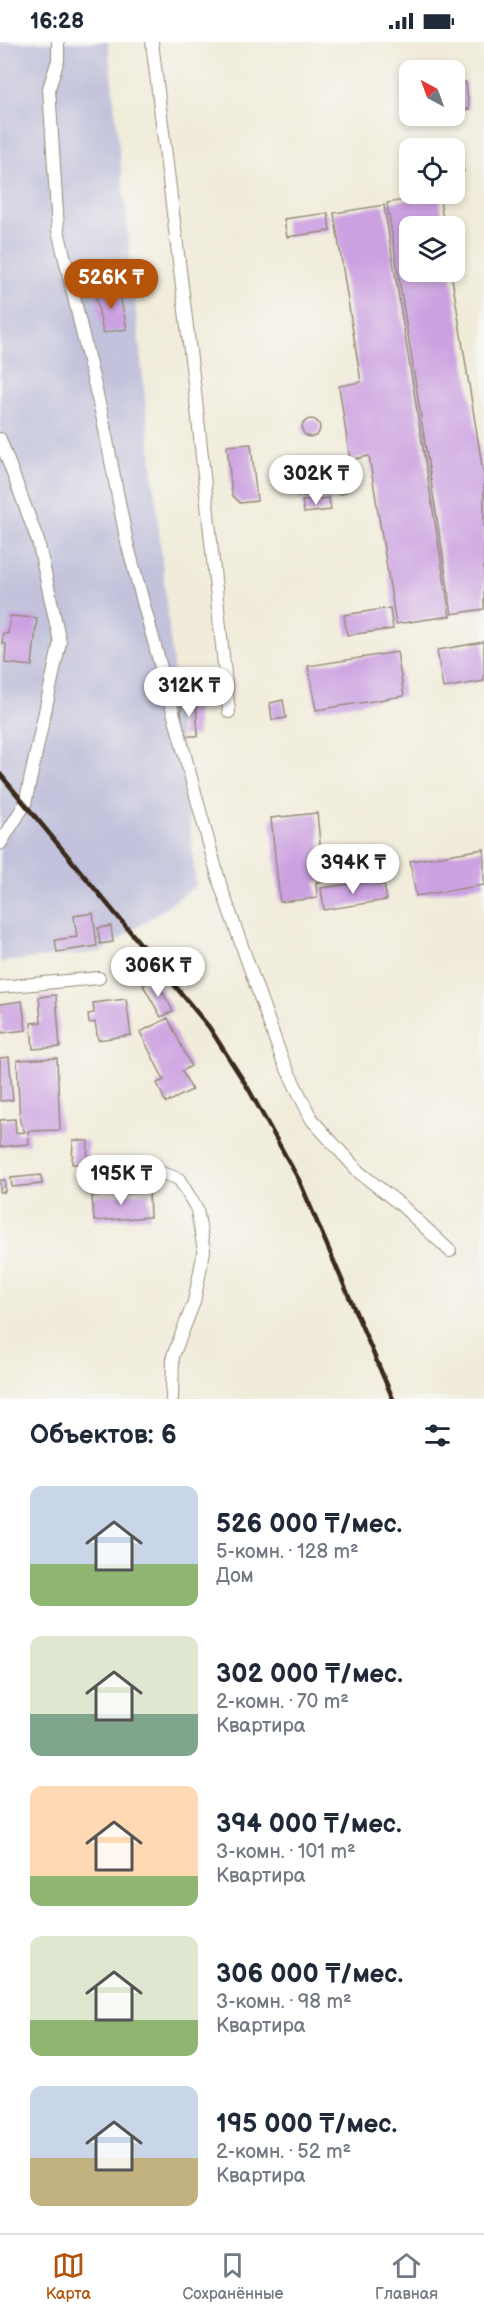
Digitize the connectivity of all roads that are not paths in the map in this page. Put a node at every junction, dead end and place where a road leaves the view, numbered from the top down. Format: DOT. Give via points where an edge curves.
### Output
graph roads {
  1 [pos="58,42"];
  2 [pos="152,42"];
  3 [pos="0,439"];
  4 [pos="229,712"];
  5 [pos="0,844"];
  6 [pos="99,978"];
  7 [pos="0,987"];
  8 [pos="92,1179"];
  9 [pos="450,1251"];
  10 [pos="172,1399"];
  1 -- 9 [label="lane" via="58,60 49,88 58,230 103,420 127,543 220,885 282,1059 312,1120 360,1173 402,1205"];
  2 -- 4 [label="lane"];
  3 -- 5 [label="lane" via="38,541 60,642 25,804"];
  6 -- 7 [label="lane"];
  8 -- 10 [label="lane" via="111,1171 153,1170 179,1179 197,1209 204,1251 194,1302 173,1356"];
}
